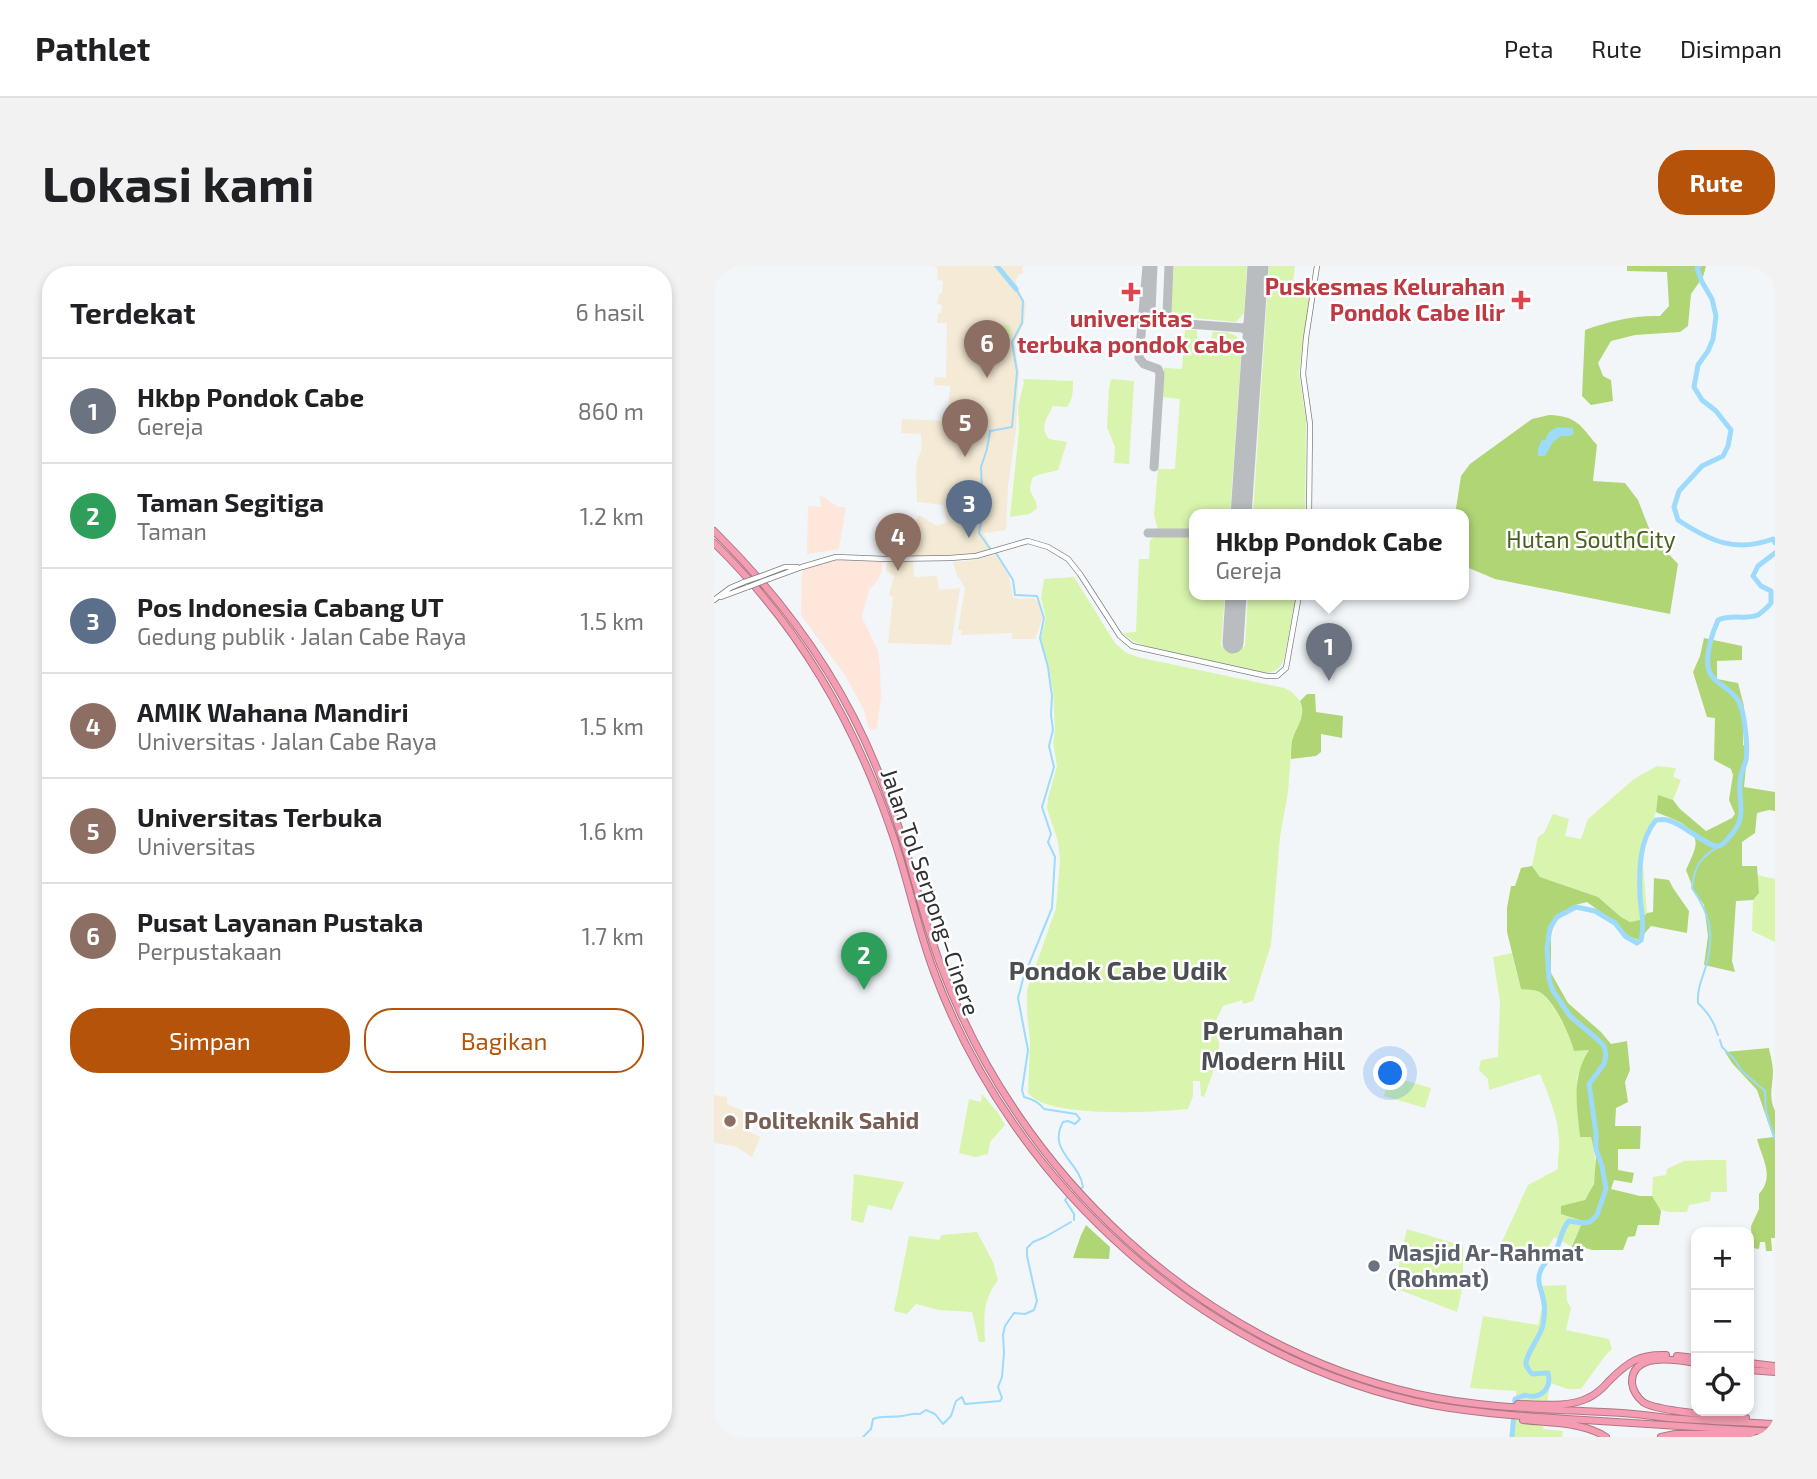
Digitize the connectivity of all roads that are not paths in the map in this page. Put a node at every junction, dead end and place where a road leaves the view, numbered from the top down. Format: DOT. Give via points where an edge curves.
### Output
graph roads {
  1 [pos="1317,266"];
  2 [pos="1308,509"];
  3 [pos="714,531"];
  4 [pos="714,543"];
  5 [pos="715,599"];
  6 [pos="1298,600"];
  7 [pos="1691,1360"];
  8 [pos="1691,1361"];
  9 [pos="1754,1364"];
  10 [pos="1775,1366"];
  11 [pos="1754,1370"];
  12 [pos="1775,1372"];
  13 [pos="1484,1408"];
  14 [pos="1691,1412"];
  15 [pos="1555,1414"];
  16 [pos="1721,1416"];
  17 [pos="1775,1423"];
  18 [pos="1775,1432"];
  19 [pos="1606,1437"];
  20 [pos="1661,1437"];
  1 -- 2 [label="main road" via="1303,374 1310,424"];
  3 -- 13 [label="highway, Jalan Tol Serpong–Cinere" via="787,612 841,695 883,783 928,930 976,1046 999,1087 1075,1188 1143,1254 1245,1326 1329,1366 1375,1382"];
  4 -- 13 [label="highway, Jalan Tol Serpong–Cinere" via="780,617 844,716 875,784 948,1008 992,1091 1066,1191 1177,1291 1270,1348 1377,1391 1472,1411"];
  5 -- 6 [label="main road, bridge" via="766,577 841,556 976,556 1025,541 1068,559 1120,636 1132,646 1267,677 1286,668"];
  7 -- 15 [label="highway" via="1656,1355 1638,1358 1594,1396"];
  8 -- 14 [label="highway" via="1647,1362 1635,1372 1632,1384 1642,1402"];
  9 -- 10 [label="highway"];
  11 -- 12 [label="highway"];
  13 -- 15 [label="highway"];
  13 -- 15 [label="highway"];
  15 -- 17 [label="highway" via="1625,1413"];
  15 -- 18 [label="highway"];
  15 -- 19 [label="highway"];
  16 -- 17 [label="highway"];
  18 -- 20 [label="highway"];
}
